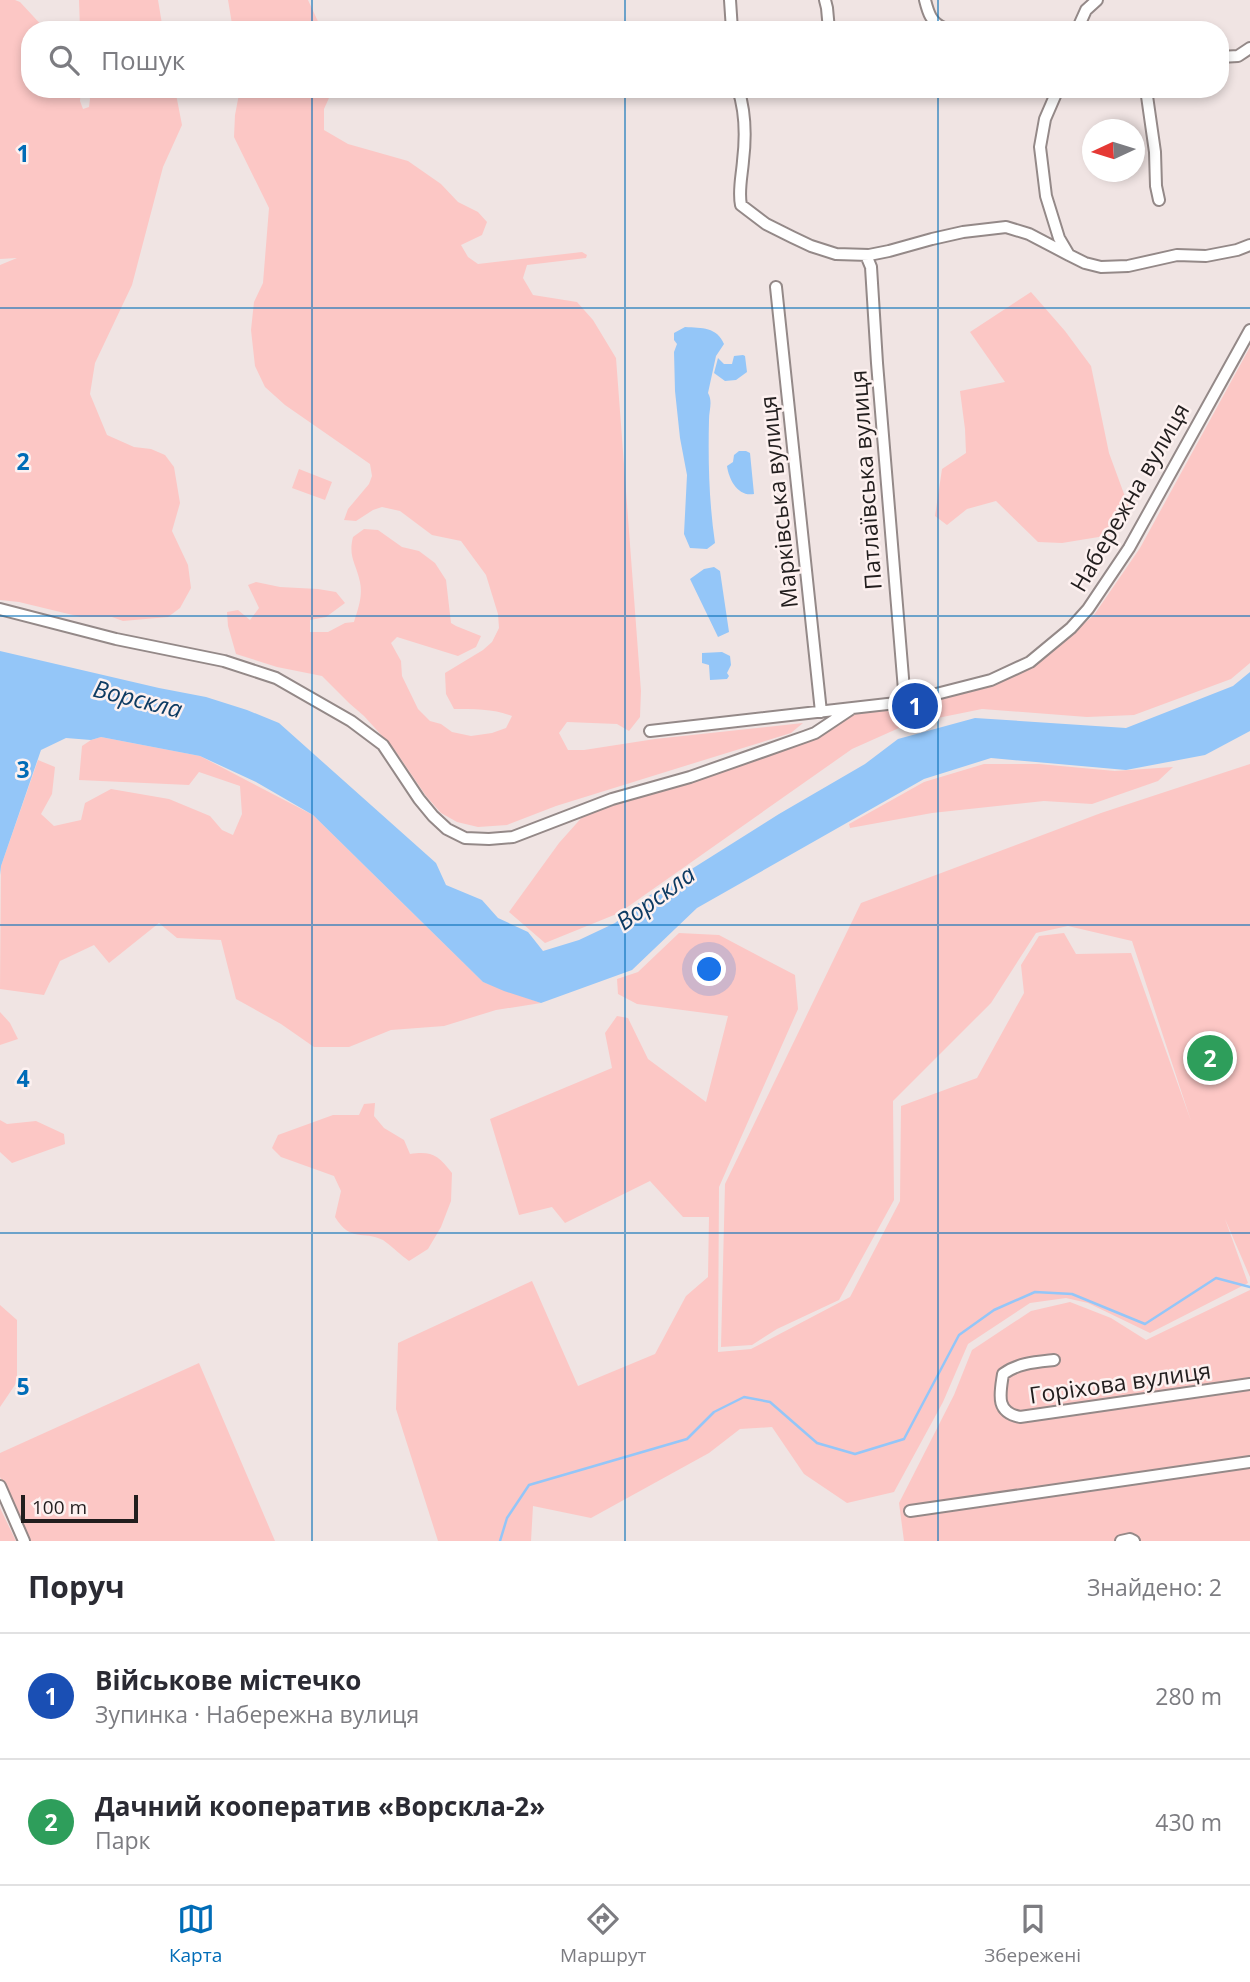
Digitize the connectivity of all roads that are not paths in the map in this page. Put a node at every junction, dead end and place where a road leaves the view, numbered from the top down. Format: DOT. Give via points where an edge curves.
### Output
graph roads {
  1 [pos="730,0"];
  2 [pos="825,0"];
  3 [pos="925,0"];
  4 [pos="1097,0"];
  5 [pos="731,21"];
  6 [pos="828,21"];
  7 [pos="933,21"];
  8 [pos="1081,21"];
  9 [pos="1250,47"];
  10 [pos="1229,57"];
  11 [pos="741,98"];
  12 [pos="1054,98"];
  13 [pos="1147,98"];
  14 [pos="1159,200"];
  15 [pos="1250,246"];
  16 [pos="866,255"];
  17 [pos="1069,255"];
  18 [pos="776,287"];
  19 [pos="1250,330"];
  20 [pos="0,609"];
  21 [pos="905,702"];
  22 [pos="851,709"];
  23 [pos="821,712"];
  24 [pos="650,731"];
  25 [pos="1054,1360"];
  26 [pos="1250,1384"];
  27 [pos="1250,1462"];
  28 [pos="0,1486"];
  29 [pos="911,1511"];
  30 [pos="24,1541"];
  31 [pos="1121,1541"];
  32 [pos="1134,1541"];
  1 -- 5 [label="street"];
  2 -- 6 [label="street"];
  3 -- 7 [label="street"];
  4 -- 8 [label="street"];
  9 -- 10 [label="street"];
  11 -- 16 [label="street" via="745,111 741,205 766,224 811,246 836,254"];
  12 -- 17 [label="street" via="1041,131 1040,147 1046,197"];
  13 -- 14 [label="street"];
  15 -- 17 [label="street" via="1128,266 1101,267"];
  16 -- 17 [label="street" via="963,232 1006,227"];
  16 -- 21 [label="street, Патлаївська вулиця" via="871,267"];
  18 -- 23 [label="street, Марківська вулиця"];
  19 -- 21 [label="street, Набережна вулиця" via="1129,548 1071,628 1012,671"];
  20 -- 22 [label="street" via="224,661 276,678 383,745 433,816 465,838 513,837 612,799 815,733"];
  21 -- 22 [label="street, Набережна вулиця"];
  22 -- 23 [label="street, Набережна вулиця"];
  23 -- 24 [label="street, Набережна вулиця"];
  25 -- 26 [label="street, Горіхова вулиця" via="1022,1364 1003,1374 1001,1405 1009,1415"];
  27 -- 29 [label="street"];
  28 -- 30 [label="street"];
  31 -- 32 [label="street"];
}
